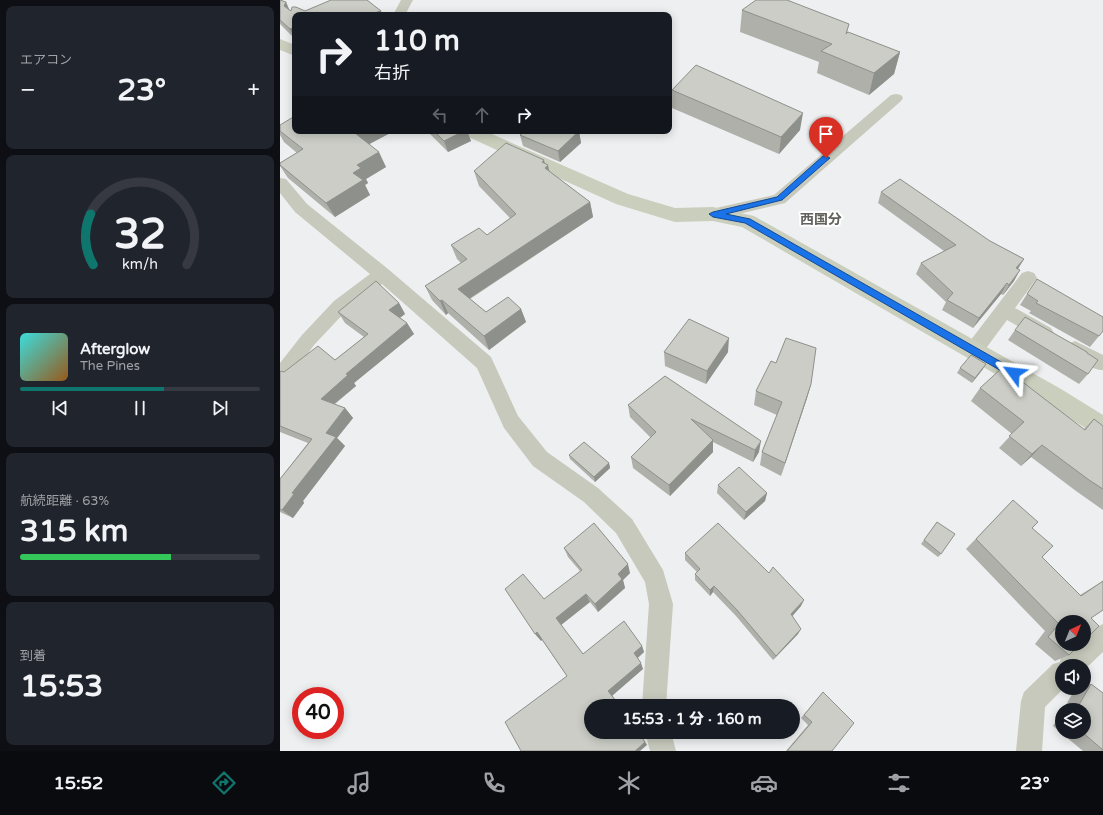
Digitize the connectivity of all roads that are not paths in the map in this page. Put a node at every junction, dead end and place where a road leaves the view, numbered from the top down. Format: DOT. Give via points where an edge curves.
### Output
graph roads {
  1 [pos="407,0"];
  2 [pos="401,12"];
  3 [pos="280,44"];
  4 [pos="292,50"];
  5 [pos="896,98"];
  6 [pos="477,134"];
  7 [pos="280,183"];
  8 [pos="713,214"];
  9 [pos="382,274"];
  10 [pos="1028,278"];
  11 [pos="1004,310"];
  12 [pos="974,350"];
  13 [pos="1102,363"];
  14 [pos="280,377"];
  15 [pos="1103,427"];
  16 [pos="1103,636"];
  17 [pos="1078,659"];
  18 [pos="1055,680"];
  19 [pos="654,699"];
  20 [pos="660,739"];
  21 [pos="663,751"];
  22 [pos="1029,751"];
  1 -- 2 [label="street"];
  3 -- 4 [label="street"];
  5 -- 8 [label="street" via="779,199"];
  6 -- 8 [label="street" via="622,199 675,215"];
  7 -- 9 [label="street" via="301,208"];
  8 -- 12 [label="street" via="747,221"];
  9 -- 14 [label="street" via="340,306 308,340"];
  9 -- 19 [label="street" via="484,363 511,422 540,459 591,495 624,526 655,578 661,604"];
  10 -- 11 [label="street"];
  11 -- 12 [label="street"];
  11 -- 13 [label="street"];
  12 -- 15 [label="street"];
  16 -- 17 [label="street"];
  18 -- 22 [label="street" via="1033,701"];
  20 -- 21 [label="street"];
}
